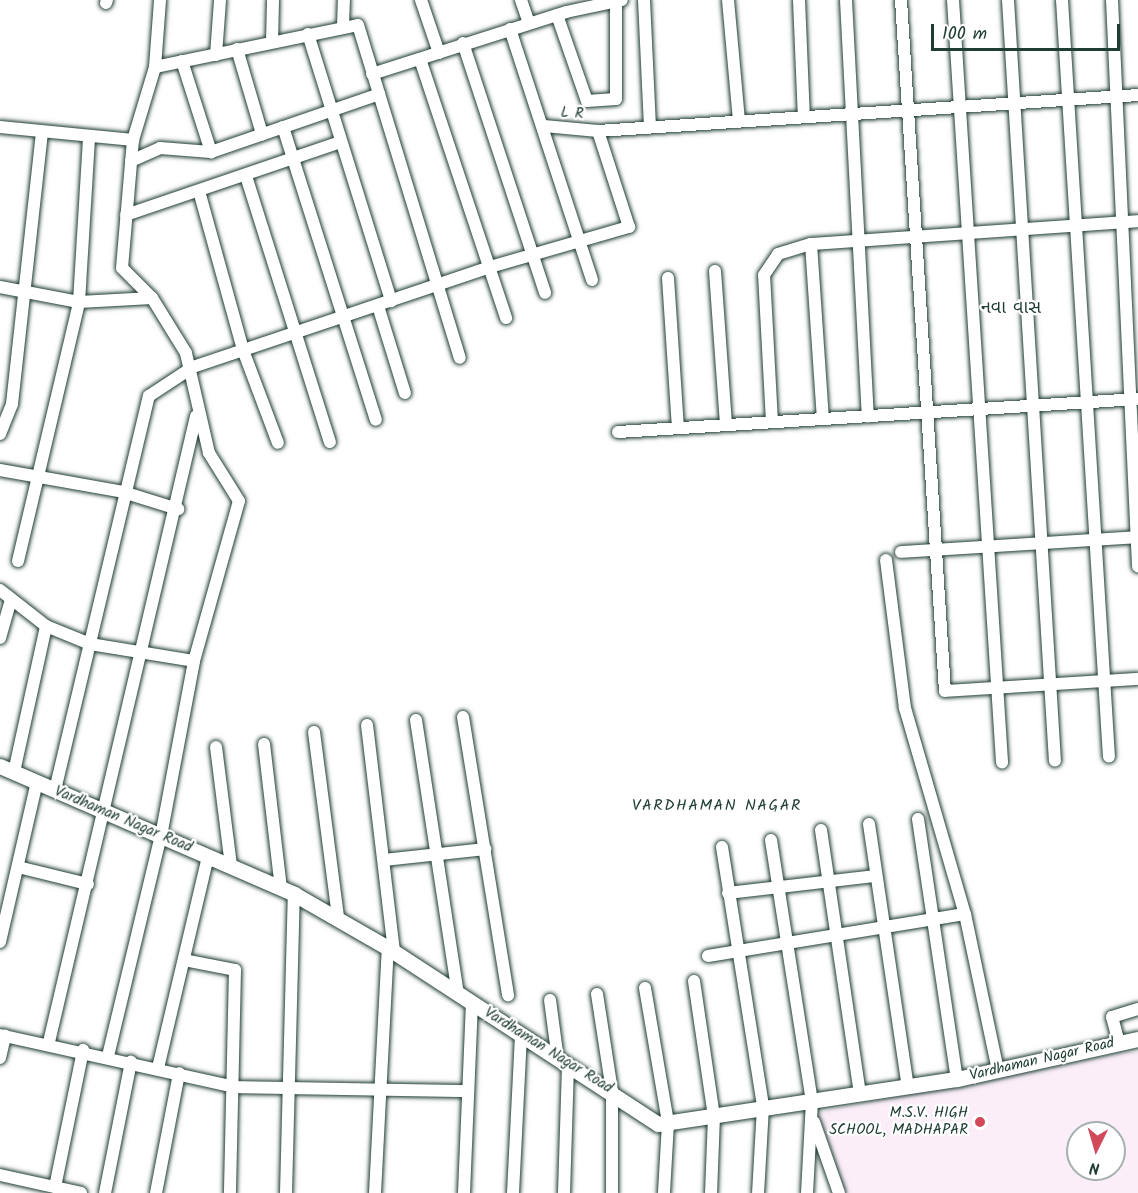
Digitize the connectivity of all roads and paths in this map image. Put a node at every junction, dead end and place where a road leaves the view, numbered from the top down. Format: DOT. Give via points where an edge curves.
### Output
graph roads {
  1 [pos="160,0"];
  2 [pos="220,0"];
  3 [pos="273,0"];
  4 [pos="344,0"];
  5 [pos="421,0"];
  6 [pos="521,0"];
  7 [pos="616,0"];
  8 [pos="622,0"];
  9 [pos="644,0"];
  10 [pos="728,0"];
  11 [pos="799,0"];
  12 [pos="846,0"];
  13 [pos="901,0"];
  14 [pos="953,0"];
  15 [pos="1008,0"];
  16 [pos="1062,0"];
  17 [pos="1112,0"];
  18 [pos="576,5"];
  19 [pos="557,15"];
  20 [pos="529,23"];
  21 [pos="344,26"];
  22 [pos="510,29"];
  23 [pos="308,34"];
  24 [pos="272,42"];
  25 [pos="463,44"];
  26 [pos="237,49"];
  27 [pos="439,53"];
  28 [pos="216,55"];
  29 [pos="420,59"];
  30 [pos="182,61"];
  31 [pos="155,67"];
  32 [pos="372,74"];
  33 [pos="379,94"];
  34 [pos="1138,95"];
  35 [pos="1119,97"];
  36 [pos="1070,100"];
  37 [pos="1016,103"];
  38 [pos="960,107"];
  39 [pos="909,110"];
  40 [pos="330,111"];
  41 [pos="855,114"];
  42 [pos="804,117"];
  43 [pos="739,121"];
  44 [pos="544,126"];
  45 [pos="0,127"];
  46 [pos="283,127"];
  47 [pos="650,127"];
  48 [pos="598,131"];
  49 [pos="42,132"];
  50 [pos="262,134"];
  51 [pos="89,136"];
  52 [pos="133,140"];
  53 [pos="340,142"];
  54 [pos="211,152"];
  55 [pos="293,159"];
  56 [pos="131,161"];
  57 [pos="246,176"];
  58 [pos="199,191"];
  59 [pos="126,215"];
  60 [pos="1132,221"];
  61 [pos="1078,225"];
  62 [pos="1023,229"];
  63 [pos="969,233"];
  64 [pos="918,236"];
  65 [pos="580,240"];
  66 [pos="860,240"];
  67 [pos="810,244"];
  68 [pos="534,254"];
  69 [pos="490,267"];
  70 [pos="715,271"];
  71 [pos="668,278"];
  72 [pos="592,280"];
  73 [pos="437,286"];
  74 [pos="0,287"];
  75 [pos="544,293"];
  76 [pos="26,296"];
  77 [pos="152,298"];
  78 [pos="391,301"];
  79 [pos="79,302"];
  80 [pos="378,306"];
  81 [pos="343,317"];
  82 [pos="506,318"];
  83 [pos="296,333"];
  84 [pos="243,350"];
  85 [pos="460,357"];
  86 [pos="193,367"];
  87 [pos="405,393"];
  88 [pos="1134,399"];
  89 [pos="1087,402"];
  90 [pos="1032,406"];
  91 [pos="197,409"];
  92 [pos="979,409"];
  93 [pos="928,412"];
  94 [pos="868,416"];
  95 [pos="823,419"];
  96 [pos="376,420"];
  97 [pos="772,422"];
  98 [pos="726,425"];
  99 [pos="678,428"];
  100 [pos="618,432"];
  101 [pos="0,434"];
  102 [pos="330,442"];
  103 [pos="278,443"];
  104 [pos="0,470"];
  105 [pos="37,476"];
  106 [pos="123,492"];
  107 [pos="178,509"];
  108 [pos="1137,537"];
  109 [pos="1096,539"];
  110 [pos="1041,543"];
  111 [pos="990,546"];
  112 [pos="932,550"];
  113 [pos="901,552"];
  114 [pos="886,560"];
  115 [pos="18,561"];
  116 [pos="1138,566"];
  117 [pos="0,590"];
  118 [pos="10,602"];
  119 [pos="46,626"];
  120 [pos="0,638"];
  121 [pos="90,644"];
  122 [pos="141,653"];
  123 [pos="194,661"];
  124 [pos="1138,679"];
  125 [pos="1103,681"];
  126 [pos="1050,685"];
  127 [pos="997,688"];
  128 [pos="463,717"];
  129 [pos="416,720"];
  130 [pos="367,725"];
  131 [pos="314,732"];
  132 [pos="264,744"];
  133 [pos="216,747"];
  134 [pos="1109,757"];
  135 [pos="1055,761"];
  136 [pos="1002,762"];
  137 [pos="7,769"];
  138 [pos="37,782"];
  139 [pos="55,790"];
  140 [pos="106,812"];
  141 [pos="918,819"];
  142 [pos="869,824"];
  143 [pos="821,830"];
  144 [pos="161,836"];
  145 [pos="771,840"];
  146 [pos="722,847"];
  147 [pos="485,849"];
  148 [pos="437,855"];
  149 [pos="208,856"];
  150 [pos="384,860"];
  151 [pos="231,866"];
  152 [pos="18,867"];
  153 [pos="876,876"];
  154 [pos="827,880"];
  155 [pos="88,884"];
  156 [pos="777,886"];
  157 [pos="288,891"];
  158 [pos="728,893"];
  159 [pos="965,914"];
  160 [pos="338,918"];
  161 [pos="932,921"];
  162 [pos="883,929"];
  163 [pos="835,937"];
  164 [pos="0,942"];
  165 [pos="786,945"];
  166 [pos="391,950"];
  167 [pos="737,951"];
  168 [pos="708,956"];
  169 [pos="184,960"];
  170 [pos="694,981"];
  171 [pos="645,987"];
  172 [pos="458,994"];
  173 [pos="597,994"];
  174 [pos="508,996"];
  175 [pos="550,1000"];
  176 [pos="472,1003"];
  177 [pos="1138,1010"];
  178 [pos="2,1035"];
  179 [pos="521,1036"];
  180 [pos="1138,1039"];
  181 [pos="49,1042"];
  182 [pos="1119,1043"];
  183 [pos="83,1050"];
  184 [pos="108,1056"];
  185 [pos="0,1058"];
  186 [pos="131,1062"];
  187 [pos="563,1063"];
  188 [pos="158,1068"];
  189 [pos="998,1070"];
  190 [pos="179,1073"];
  191 [pos="957,1079"];
  192 [pos="234,1087"];
  193 [pos="908,1087"];
  194 [pos="289,1089"];
  195 [pos="378,1091"];
  196 [pos="467,1091"];
  197 [pos="612,1091"];
  198 [pos="860,1094"];
  199 [pos="763,1107"];
  200 [pos="812,1108"];
  201 [pos="714,1116"];
  202 [pos="668,1123"];
  203 [pos="0,1175"];
  204 [pos="55,1187"];
  205 [pos="78,1193"];
  206 [pos="105,1193"];
  207 [pos="156,1193"];
  208 [pos="230,1193"];
  209 [pos="286,1193"];
  210 [pos="375,1193"];
  211 [pos="464,1193"];
  212 [pos="513,1193"];
  213 [pos="564,1193"];
  214 [pos="612,1193"];
  215 [pos="664,1193"];
  216 [pos="711,1193"];
  217 [pos="758,1193"];
  218 [pos="807,1193"];
  219 [pos="839,1193"];
  1 -- 31 [label="street"];
  2 -- 28 [label="street"];
  3 -- 24 [label="street"];
  4 -- 21 [label="street"];
  5 -- 27 [label="street"];
  6 -- 20 [label="street"];
  7 -- 8 [label="street"];
  7 -- 18 [label="street"];
  7 -- 19 [label="street" via="616,99 587,101"];
  9 -- 47 [label="street"];
  10 -- 43 [label="street"];
  11 -- 42 [label="street"];
  12 -- 41 [label="street"];
  13 -- 39 [label="street"];
  14 -- 38 [label="street"];
  15 -- 37 [label="street"];
  16 -- 36 [label="street"];
  17 -- 35 [label="street"];
  18 -- 19 [label="street"];
  19 -- 20 [label="street"];
  20 -- 22 [label="street"];
  21 -- 23 [label="street"];
  21 -- 32 [label="street" via="358,26"];
  22 -- 25 [label="street"];
  22 -- 44 [label="street"];
  23 -- 24 [label="street"];
  23 -- 40 [label="street"];
  24 -- 26 [label="street"];
  25 -- 27 [label="street"];
  25 -- 68 [label="street"];
  26 -- 28 [label="street"];
  26 -- 50 [label="street"];
  27 -- 29 [label="street"];
  28 -- 30 [label="street"];
  29 -- 32 [label="street"];
  29 -- 69 [label="street"];
  30 -- 31 [label="street"];
  30 -- 54 [label="street"];
  31 -- 52 [label="street"];
  32 -- 33 [label="street"];
  33 -- 40 [label="street"];
  33 -- 73 [label="street"];
  34 -- 35 [label="street, L R"];
  35 -- 36 [label="street, L R"];
  35 -- 60 [label="street"];
  36 -- 37 [label="street, L R"];
  36 -- 61 [label="street"];
  37 -- 38 [label="street, L R"];
  37 -- 62 [label="street"];
  38 -- 39 [label="street, L R"];
  38 -- 63 [label="street"];
  39 -- 41 [label="street, L R"];
  39 -- 64 [label="street"];
  40 -- 46 [label="street"];
  40 -- 53 [label="street"];
  41 -- 42 [label="street, L R"];
  41 -- 66 [label="street"];
  42 -- 43 [label="street, L R"];
  43 -- 47 [label="street, L R"];
  44 -- 48 [label="street, L R"];
  44 -- 65 [label="street"];
  45 -- 49 [label="street"];
  46 -- 50 [label="street"];
  46 -- 55 [label="street"];
  47 -- 48 [label="street, L R"];
  48 -- 65 [label="street" via="629,227"];
  49 -- 51 [label="street"];
  49 -- 76 [label="street"];
  50 -- 54 [label="street"];
  51 -- 52 [label="street"];
  51 -- 79 [label="street"];
  52 -- 56 [label="street"];
  53 -- 55 [label="street"];
  53 -- 78 [label="street"];
  54 -- 56 [label="street" via="160,148"];
  55 -- 57 [label="street"];
  55 -- 81 [label="street"];
  56 -- 59 [label="street"];
  57 -- 58 [label="street"];
  57 -- 83 [label="street"];
  58 -- 59 [label="street"];
  58 -- 84 [label="street"];
  59 -- 77 [label="street" via="122,268"];
  60 -- 61 [label="street"];
  60 -- 88 [label="street"];
  61 -- 62 [label="street"];
  61 -- 89 [label="street"];
  62 -- 63 [label="street"];
  62 -- 90 [label="street"];
  63 -- 64 [label="street"];
  63 -- 92 [label="street"];
  64 -- 66 [label="street"];
  64 -- 93 [label="street"];
  65 -- 68 [label="street"];
  65 -- 72 [label="street"];
  66 -- 67 [label="street"];
  66 -- 94 [label="street"];
  67 -- 95 [label="street"];
  67 -- 97 [label="street" via="778,254 764,275"];
  68 -- 69 [label="street"];
  68 -- 75 [label="street"];
  69 -- 73 [label="street"];
  69 -- 82 [label="street"];
  70 -- 98 [label="street"];
  71 -- 99 [label="street"];
  73 -- 78 [label="street"];
  73 -- 85 [label="street"];
  74 -- 76 [label="street"];
  76 -- 79 [label="street"];
  76 -- 101 [label="street" via="12,404"];
  77 -- 79 [label="street"];
  77 -- 86 [label="street"];
  78 -- 80 [label="street"];
  79 -- 105 [label="street"];
  80 -- 81 [label="street"];
  80 -- 87 [label="street"];
  81 -- 83 [label="street"];
  81 -- 96 [label="street"];
  83 -- 84 [label="street"];
  83 -- 102 [label="street"];
  84 -- 86 [label="street"];
  84 -- 103 [label="street"];
  86 -- 91 [label="street"];
  86 -- 106 [label="street" via="149,396"];
  88 -- 89 [label="street"];
  88 -- 108 [label="street"];
  89 -- 90 [label="street"];
  89 -- 109 [label="street"];
  90 -- 92 [label="street"];
  90 -- 110 [label="street"];
  91 -- 107 [label="street"];
  91 -- 123 [label="street" via="209,453 239,501"];
  92 -- 93 [label="street"];
  92 -- 111 [label="street"];
  93 -- 94 [label="street"];
  93 -- 112 [label="street"];
  94 -- 95 [label="street"];
  95 -- 97 [label="street"];
  97 -- 98 [label="street"];
  98 -- 99 [label="street"];
  99 -- 100 [label="street"];
  104 -- 105 [label="street"];
  105 -- 106 [label="street"];
  105 -- 115 [label="street"];
  106 -- 107 [label="street"];
  106 -- 121 [label="street"];
  107 -- 122 [label="street"];
  108 -- 109 [label="street"];
  108 -- 116 [label="street"];
  109 -- 110 [label="street"];
  109 -- 125 [label="street"];
  110 -- 111 [label="street"];
  110 -- 126 [label="street"];
  111 -- 112 [label="street"];
  111 -- 127 [label="street"];
  112 -- 113 [label="street"];
  112 -- 127 [label="street" via="945,691"];
  114 -- 159 [label="street" via="905,708"];
  117 -- 118 [label="street"];
  118 -- 119 [label="street"];
  118 -- 120 [label="street"];
  119 -- 121 [label="street"];
  119 -- 137 [label="street"];
  121 -- 122 [label="street"];
  121 -- 139 [label="street"];
  122 -- 123 [label="street"];
  122 -- 140 [label="street"];
  123 -- 144 [label="street"];
  124 -- 125 [label="street"];
  125 -- 126 [label="street"];
  125 -- 134 [label="street"];
  126 -- 127 [label="street"];
  126 -- 135 [label="street"];
  127 -- 136 [label="street"];
  128 -- 147 [label="street"];
  129 -- 148 [label="street"];
  130 -- 150 [label="street"];
  131 -- 160 [label="street"];
  132 -- 157 [label="street"];
  133 -- 151 [label="street"];
  137 -- 138 [label="street, Vardhaman Nagar Road"];
  138 -- 139 [label="street, Vardhaman Nagar Road"];
  138 -- 152 [label="street"];
  139 -- 140 [label="street, Vardhaman Nagar Road"];
  140 -- 144 [label="street, Vardhaman Nagar Road"];
  140 -- 155 [label="street"];
  141 -- 161 [label="street"];
  142 -- 153 [label="street"];
  143 -- 154 [label="street"];
  144 -- 149 [label="street, Vardhaman Nagar Road"];
  144 -- 184 [label="street"];
  145 -- 156 [label="street"];
  146 -- 158 [label="street"];
  147 -- 148 [label="street"];
  147 -- 174 [label="street"];
  148 -- 150 [label="street"];
  148 -- 172 [label="street"];
  149 -- 151 [label="street, Vardhaman Nagar Road"];
  149 -- 169 [label="street"];
  150 -- 166 [label="street"];
  151 -- 157 [label="street, Vardhaman Nagar Road"];
  152 -- 155 [label="street"];
  152 -- 164 [label="street"];
  153 -- 154 [label="street"];
  153 -- 162 [label="street"];
  154 -- 156 [label="street"];
  154 -- 163 [label="street"];
  155 -- 181 [label="street"];
  156 -- 158 [label="street"];
  156 -- 165 [label="street"];
  157 -- 160 [label="street, Vardhaman Nagar Road"];
  157 -- 194 [label="street"];
  158 -- 167 [label="street"];
  159 -- 161 [label="street"];
  159 -- 189 [label="street"];
  160 -- 166 [label="street, Vardhaman Nagar Road"];
  161 -- 162 [label="street"];
  161 -- 191 [label="street"];
  162 -- 163 [label="street"];
  162 -- 193 [label="street"];
  163 -- 165 [label="street"];
  163 -- 198 [label="street"];
  165 -- 167 [label="street"];
  165 -- 200 [label="street"];
  166 -- 172 [label="street, Vardhaman Nagar Road"];
  166 -- 195 [label="street"];
  167 -- 168 [label="street"];
  167 -- 199 [label="street"];
  169 -- 188 [label="street"];
  169 -- 192 [label="street" via="235,970"];
  170 -- 201 [label="street"];
  171 -- 202 [label="street"];
  172 -- 176 [label="street, Vardhaman Nagar Road"];
  173 -- 197 [label="street"];
  175 -- 187 [label="street"];
  176 -- 179 [label="street, Vardhaman Nagar Road"];
  176 -- 196 [label="street"];
  177 -- 182 [label="street" via="1112,1017"];
  178 -- 181 [label="street"];
  178 -- 185 [label="street"];
  179 -- 187 [label="street, Vardhaman Nagar Road"];
  179 -- 212 [label="street"];
  180 -- 182 [label="street, Vardhaman Nagar Road"];
  181 -- 183 [label="street"];
  182 -- 189 [label="street, Vardhaman Nagar Road"];
  183 -- 184 [label="street"];
  183 -- 204 [label="street"];
  184 -- 186 [label="street"];
  186 -- 188 [label="street"];
  186 -- 206 [label="street"];
  187 -- 197 [label="street, Vardhaman Nagar Road"];
  187 -- 213 [label="street"];
  188 -- 190 [label="street"];
  189 -- 191 [label="street, Vardhaman Nagar Road"];
  190 -- 192 [label="street"];
  190 -- 207 [label="street"];
  191 -- 193 [label="street, Vardhaman Nagar Road"];
  192 -- 194 [label="street"];
  192 -- 208 [label="street"];
  193 -- 198 [label="street, Vardhaman Nagar Road"];
  194 -- 195 [label="street"];
  194 -- 209 [label="street"];
  195 -- 196 [label="street"];
  195 -- 210 [label="street"];
  196 -- 211 [label="street"];
  197 -- 202 [label="street, Vardhaman Nagar Road" via="658,1124"];
  197 -- 214 [label="street"];
  198 -- 200 [label="street, Vardhaman Nagar Road"];
  199 -- 200 [label="street, Vardhaman Nagar Road"];
  199 -- 201 [label="street, Vardhaman Nagar Road"];
  199 -- 217 [label="street"];
  200 -- 218 [label="street"];
  200 -- 219 [label="street"];
  201 -- 202 [label="street, Vardhaman Nagar Road"];
  201 -- 216 [label="street"];
  202 -- 215 [label="street"];
  203 -- 204 [label="street"];
  204 -- 205 [label="street"];
}
